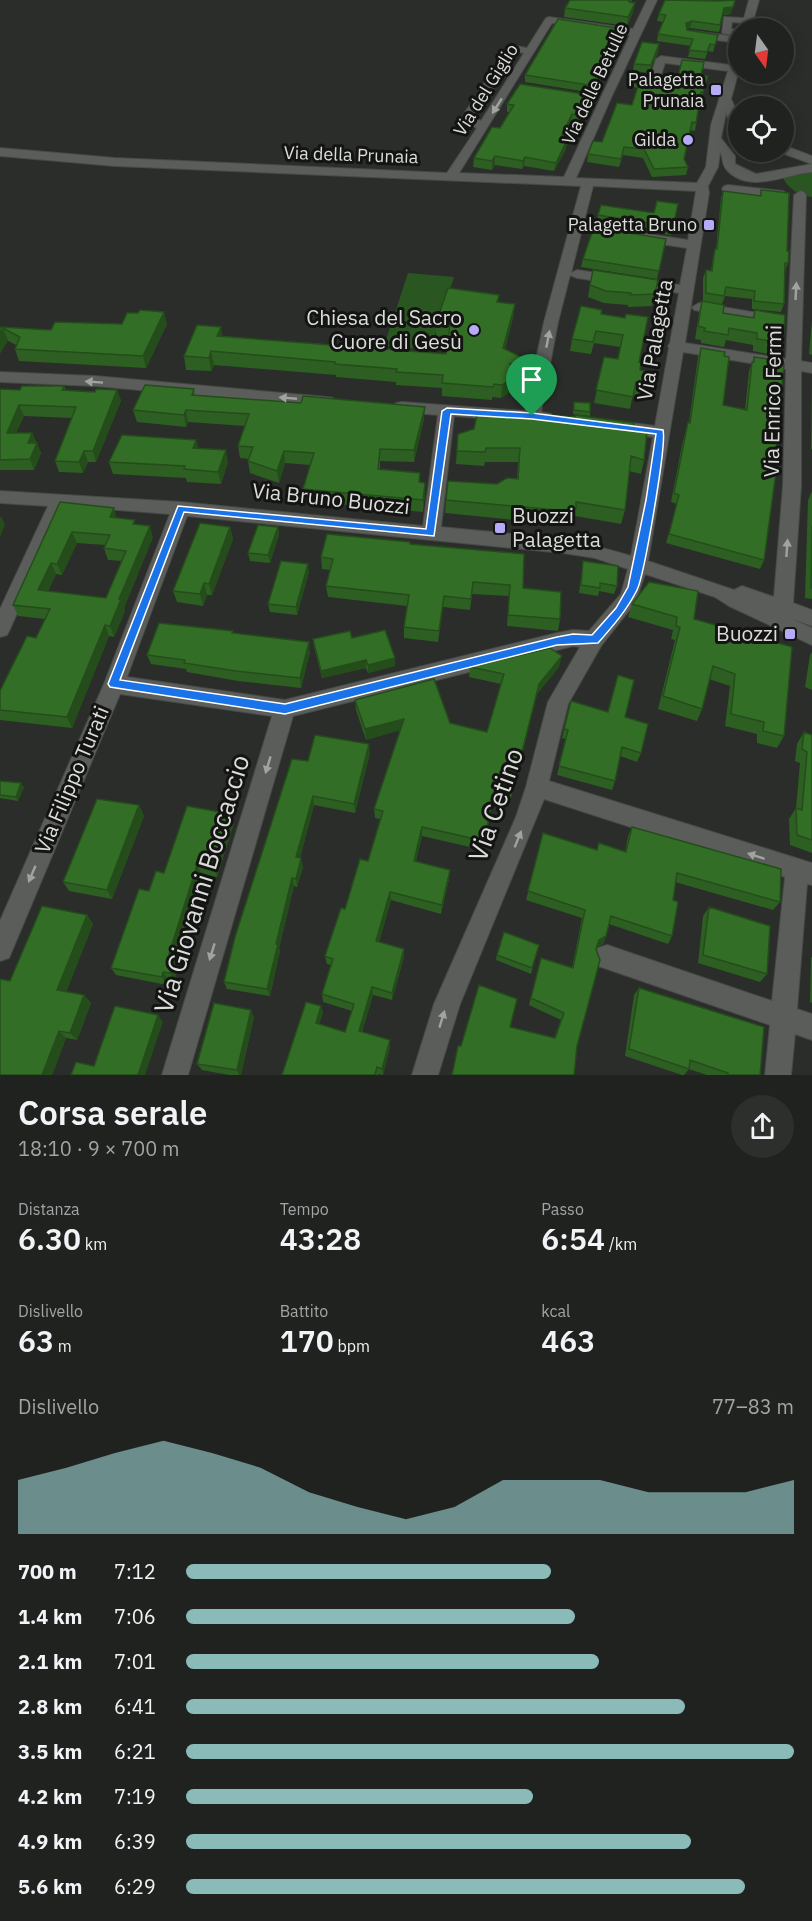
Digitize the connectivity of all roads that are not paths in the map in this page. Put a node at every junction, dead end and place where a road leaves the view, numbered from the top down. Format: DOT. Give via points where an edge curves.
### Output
graph roads {
  1 [pos="652,0"];
  2 [pos="754,0"];
  3 [pos="749,18"];
  4 [pos="728,19"];
  5 [pos="728,31"];
  6 [pos="637,33"];
  7 [pos="690,33"];
  8 [pos="728,39"];
  9 [pos="530,51"];
  10 [pos="683,53"];
  11 [pos="728,61"];
  12 [pos="728,62"];
  13 [pos="632,76"];
  14 [pos="490,83"];
  15 [pos="730,84"];
  16 [pos="509,86"];
  17 [pos="526,88"];
  18 [pos="726,100"];
  19 [pos="728,105"];
  20 [pos="484,126"];
  21 [pos="715,138"];
  22 [pos="0,152"];
  23 [pos="728,152"];
  24 [pos="794,157"];
  25 [pos="812,161"];
  26 [pos="728,162"];
  27 [pos="734,162"];
  28 [pos="788,162"];
  29 [pos="812,168"];
  30 [pos="785,173"];
  31 [pos="450,176"];
  32 [pos="750,177"];
  33 [pos="568,181"];
  34 [pos="588,182"];
  35 [pos="702,188"];
  36 [pos="728,189"];
  37 [pos="806,196"];
  38 [pos="627,234"];
  39 [pos="693,244"];
  40 [pos="577,274"];
  41 [pos="685,290"];
  42 [pos="699,307"];
  43 [pos="795,323"];
  44 [pos="675,346"];
  45 [pos="794,366"];
  46 [pos="812,368"];
  47 [pos="0,377"];
  48 [pos="346,403"];
  49 [pos="391,406"];
  50 [pos="447,411"];
  51 [pos="532,416"];
  52 [pos="566,420"];
  53 [pos="589,423"];
  54 [pos="660,432"];
  55 [pos="0,497"];
  56 [pos="59,500"];
  57 [pos="181,508"];
  58 [pos="430,533"];
  59 [pos="639,565"];
  60 [pos="723,592"];
  61 [pos="783,607"];
  62 [pos="812,618"];
  63 [pos="0,629"];
  64 [pos="812,637"];
  65 [pos="594,640"];
  66 [pos="114,684"];
  67 [pos="285,709"];
  68 [pos="537,787"];
  69 [pos="804,872"];
  70 [pos="0,950"];
  71 [pos="607,957"];
  72 [pos="783,1017"];
  73 [pos="812,1027"];
  74 [pos="175,1075"];
  75 [pos="425,1075"];
  76 [pos="778,1075"];
  1 -- 6 [label="street, Via delle Betulle"];
  2 -- 3 [label="street"];
  4 -- 5 [label="street"];
  6 -- 9 [label="street, Via del Giglio" via="549,20"];
  6 -- 33 [label="street, Via delle Betulle" via="598,99"];
  7 -- 8 [label="street"];
  9 -- 14 [label="street" via="511,51"];
  9 -- 16 [label="street, Via del Giglio"];
  10 -- 11 [label="street"];
  12 -- 13 [label="street" via="661,60 655,79"];
  14 -- 16 [label="street"];
  14 -- 20 [label="street" via="466,120"];
  15 -- 18 [label="street, Via Palagetta"];
  16 -- 17 [label="street"];
  16 -- 20 [label="street, Via del Giglio, one-way"];
  18 -- 19 [label="street"];
  18 -- 21 [label="street, Via Palagetta"];
  20 -- 31 [label="street, Via del Giglio"];
  21 -- 23 [label="street"];
  21 -- 35 [label="street, Via Palagetta" via="712,167"];
  22 -- 31 [label="street, Via della Prunaia" via="115,162"];
  24 -- 25 [label="street"];
  26 -- 35 [label="street"];
  27 -- 32 [label="street" via="736,171"];
  28 -- 30 [label="street"];
  29 -- 30 [label="street"];
  30 -- 32 [label="street" via="765,179"];
  30 -- 37 [label="street" via="787,185"];
  31 -- 33 [label="street, Via della Prunaia"];
  32 -- 35 [label="street"];
  33 -- 34 [label="street, Via della Prunaia"];
  34 -- 35 [label="street, Via della Prunaia"];
  51 -- 34 [label="street, one-way" via="551,322"];
  35 -- 39 [label="street, Via Palagetta"];
  36 -- 37 [label="street"];
  43 -- 37 [label="street, Via Enrico Fermi, one-way"];
  38 -- 39 [label="street"];
  39 -- 41 [label="street, Via Palagetta"];
  40 -- 41 [label="street"];
  41 -- 44 [label="street, Via Palagetta"];
  42 -- 43 [label="street"];
  43 -- 45 [label="street, Via Enrico Fermi"];
  44 -- 45 [label="street"];
  44 -- 54 [label="street, Via Palagetta"];
  45 -- 46 [label="street"];
  61 -- 45 [label="street, Via Enrico Fermi, one-way" via="792,486"];
  48 -- 47 [label="street, one-way" via="95,381"];
  49 -- 50 [label="street"];
  50 -- 51 [label="street"];
  50 -- 58 [label="street" via="443,485"];
  51 -- 52 [label="street"];
  53 -- 54 [label="street"];
  54 -- 59 [label="street, Via Palagetta"];
  55 -- 56 [label="street, Via Bruno Buozzi"];
  56 -- 57 [label="street, Via Bruno Buozzi"];
  56 -- 63 [label="street"];
  57 -- 58 [label="street, Via Bruno Buozzi"];
  57 -- 66 [label="street, Via Filippo Turati"];
  58 -- 59 [label="street, Via Bruno Buozzi" via="563,546"];
  59 -- 60 [label="street, Via Bruno Buozzi"];
  59 -- 65 [label="street, Via Cetino" via="628,598"];
  60 -- 61 [label="street, Via Bruno Buozzi" via="740,592"];
  60 -- 64 [label="street, Via Bruno Buozzi" via="736,602"];
  61 -- 62 [label="street, Via Bruno Buozzi"];
  65 -- 67 [label="street" via="557,641"];
  65 -- 68 [label="street, Via Cetino" via="558,702"];
  66 -- 67 [label="street"];
  66 -- 70 [label="street, Via Filippo Turati, one-way"];
  67 -- 74 [label="street, Via Giovanni Boccaccio, one-way"];
  69 -- 68 [label="street, one-way"];
  75 -- 68 [label="street, Via Cetino, one-way" via="447,1004 505,872"];
  69 -- 72 [label="street"];
  71 -- 72 [label="street"];
  72 -- 73 [label="street"];
  72 -- 76 [label="street"];
}
